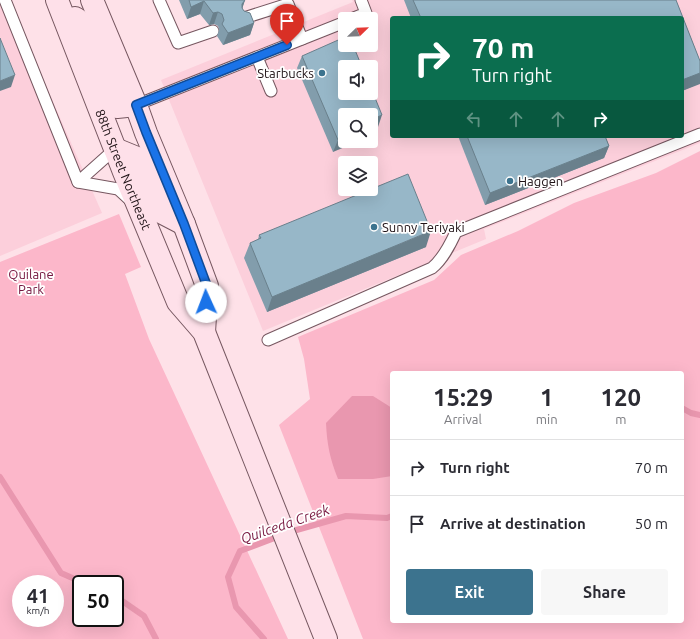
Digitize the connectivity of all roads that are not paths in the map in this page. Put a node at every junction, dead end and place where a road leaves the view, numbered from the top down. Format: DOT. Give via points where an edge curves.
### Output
graph roads {
  1 [pos="5,0"];
  2 [pos="159,0"];
  3 [pos="362,0"];
  4 [pos="94,2"];
  5 [pos="59,4"];
  6 [pos="366,12"];
  7 [pos="244,18"];
  8 [pos="338,25"];
  9 [pos="213,31"];
  10 [pos="302,39"];
  11 [pos="257,57"];
  12 [pos="271,91"];
  13 [pos="136,105"];
  14 [pos="700,134"];
  15 [pos="115,149"];
  16 [pos="78,182"];
  17 [pos="140,209"];
  18 [pos="184,224"];
  19 [pos="204,332"];
  20 [pos="268,340"];
  21 [pos="326,639"];
  1 -- 16 [label="lane"];
  2 -- 9 [label="lane" via="178,43"];
  3 -- 6 [label="lane"];
  4 -- 13 [label="main road, 88th Street Northeast"];
  5 -- 13 [label="main road" via="78,20 91,43 117,107"];
  5 -- 15 [label="main road, 88th Street Northeast"];
  7 -- 10 [label="lane" via="288,4"];
  8 -- 10 [label="lane"];
  10 -- 11 [label="lane"];
  11 -- 12 [label="lane"];
  11 -- 13 [label="lane"];
  13 -- 18 [label="main road, 88th Street Northeast"];
  14 -- 20 [label="lane" via="456,232 438,263 432,268"];
  15 -- 16 [label="lane"];
  15 -- 17 [label="main road, 88th Street Northeast"];
  15 -- 18 [label="main road" via="137,158 159,211"];
  16 -- 17 [label="lane" via="118,189"];
  17 -- 19 [label="main road, 88th Street Northeast" via="178,302"];
  18 -- 19 [label="main road, 88th Street Northeast" via="207,286"];
  19 -- 21 [label="main road, 88th Street Northeast"];
}
